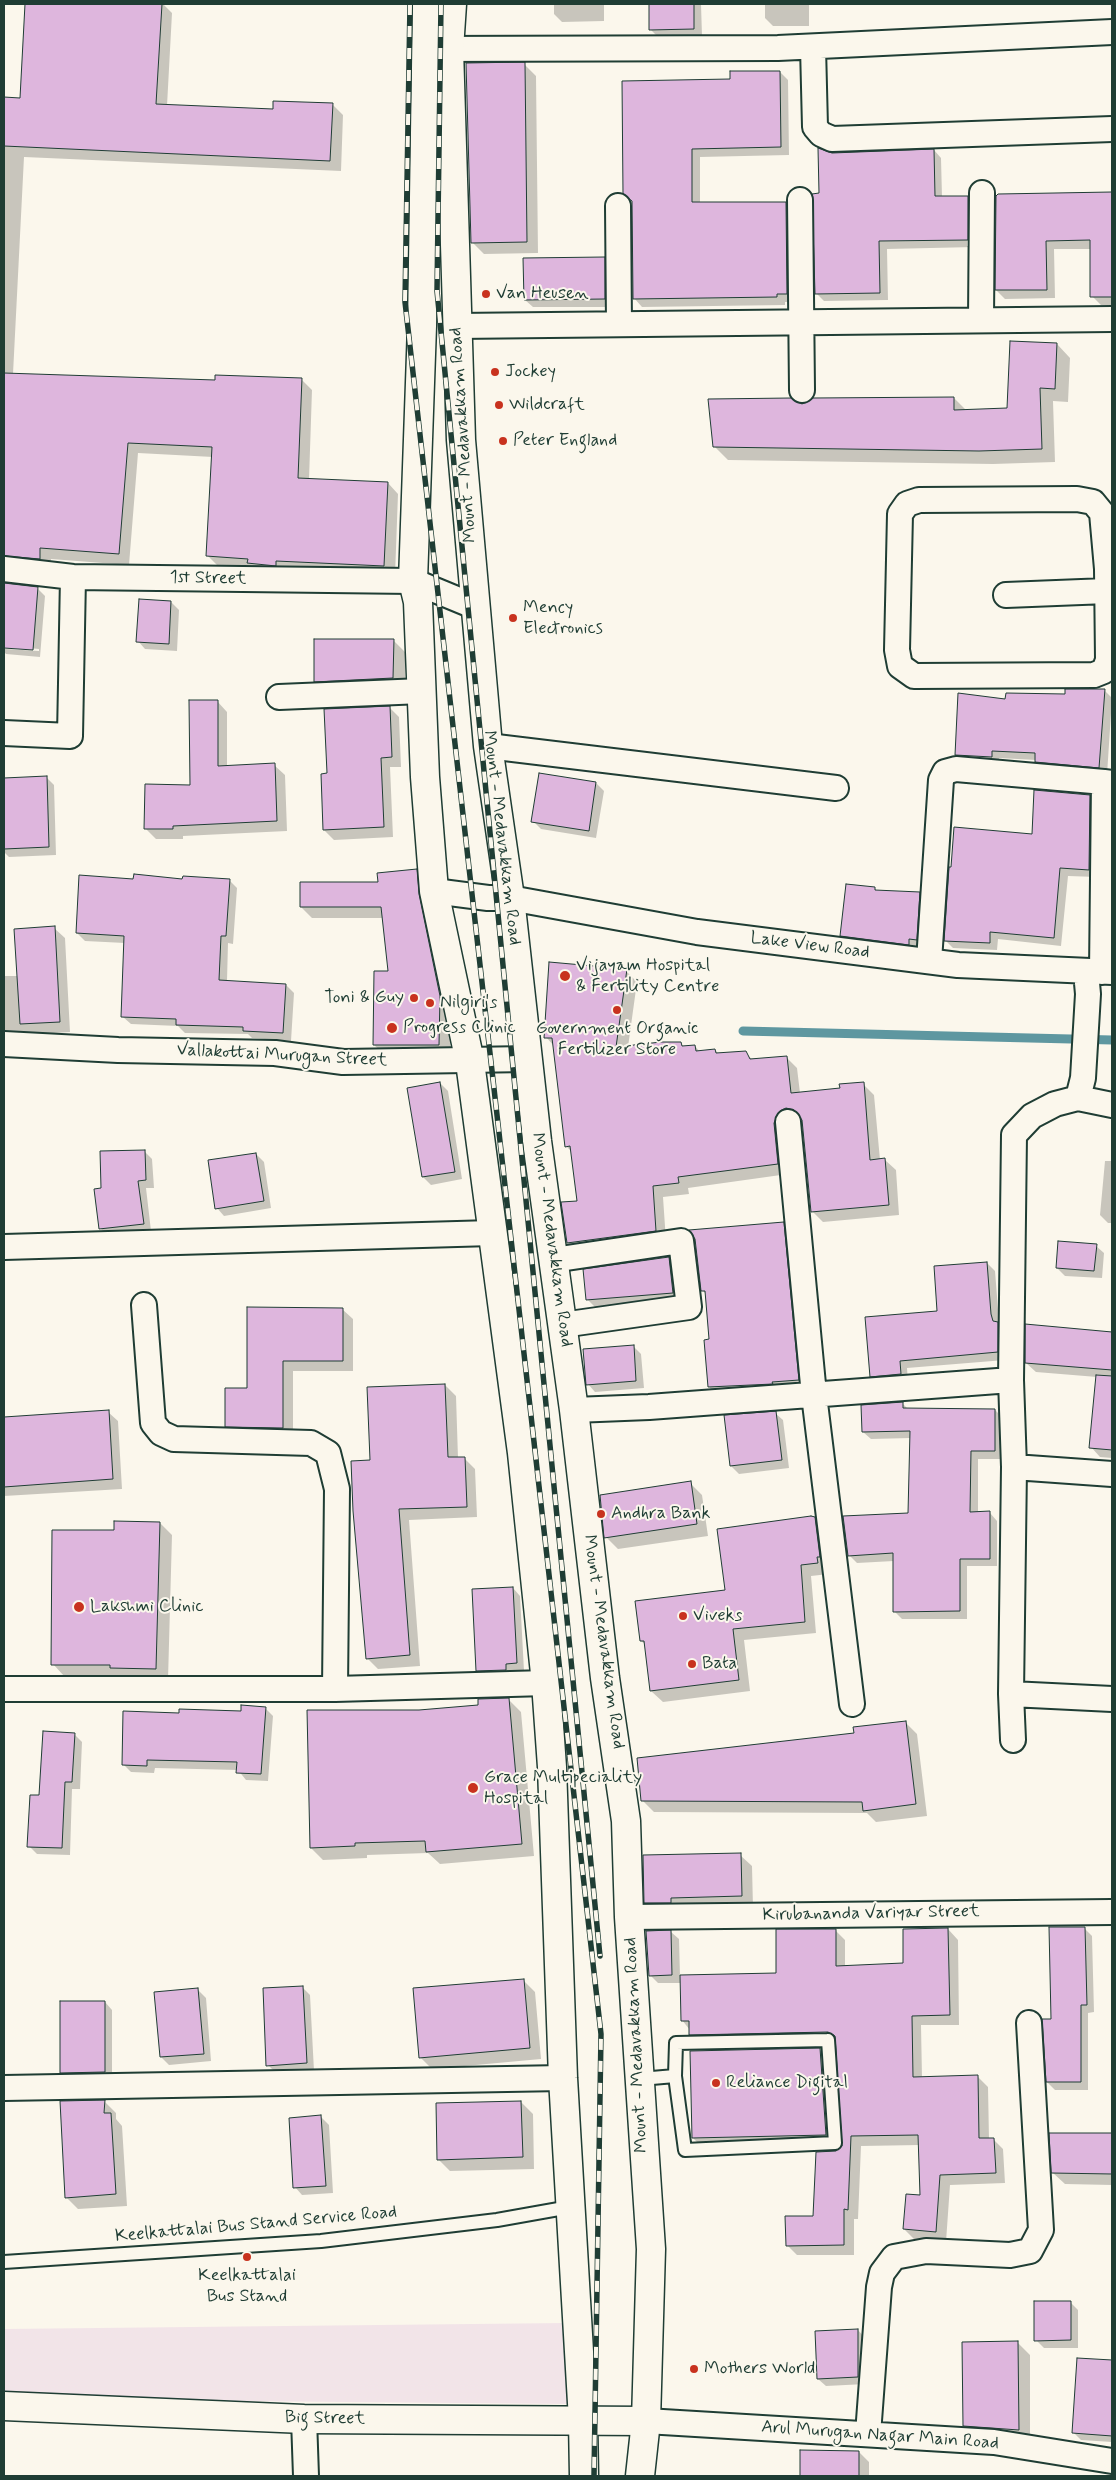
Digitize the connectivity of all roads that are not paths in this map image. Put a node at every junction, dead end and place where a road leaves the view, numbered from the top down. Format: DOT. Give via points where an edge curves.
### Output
graph roads {
  1 [pos="427,4"];
  2 [pos="452,4"];
  3 [pos="1112,32"];
  4 [pos="813,47"];
  5 [pos="438,49"];
  6 [pos="1112,129"];
  7 [pos="982,193"];
  8 [pos="800,200"];
  9 [pos="618,206"];
  10 [pos="1112,319"];
  11 [pos="981,320"];
  12 [pos="801,322"];
  13 [pos="619,324"];
  14 [pos="456,326"];
  15 [pos="802,390"];
  16 [pos="4,569"];
  17 [pos="1109,576"];
  18 [pos="73,577"];
  19 [pos="413,581"];
  20 [pos="1006,595"];
  21 [pos="476,607"];
  22 [pos="422,690"];
  23 [pos="279,697"];
  24 [pos="4,733"];
  25 [pos="488,746"];
  26 [pos="1108,782"];
  27 [pos="836,788"];
  28 [pos="434,891"];
  29 [pos="510,898"];
  30 [pos="929,961"];
  31 [pos="1097,977"];
  32 [pos="4,1044"];
  33 [pos="528,1059"];
  34 [pos="470,1062"];
  35 [pos="1081,1088"];
  36 [pos="1112,1106"];
  37 [pos="788,1122"];
  38 [pos="492,1233"];
  39 [pos="4,1247"];
  40 [pos="553,1260"];
  41 [pos="144,1305"];
  42 [pos="562,1325"];
  43 [pos="1011,1380"];
  44 [pos="814,1395"];
  45 [pos="574,1410"];
  46 [pos="1014,1467"];
  47 [pos="1112,1474"];
  48 [pos="546,1683"];
  49 [pos="335,1688"];
  50 [pos="4,1689"];
  51 [pos="1011,1694"];
  52 [pos="1112,1699"];
  53 [pos="852,1704"];
  54 [pos="1013,1740"];
  55 [pos="1112,1912"];
  56 [pos="629,1917"];
  57 [pos="1029,2023"];
  58 [pos="675,2076"];
  59 [pos="563,2078"];
  60 [pos="640,2079"];
  61 [pos="4,2088"];
  62 [pos="570,2207"];
  63 [pos="4,2262"];
  64 [pos="4,2406"];
  65 [pos="304,2419"];
  66 [pos="583,2420"];
  67 [pos="646,2421"];
  68 [pos="868,2434"];
  69 [pos="1112,2461"];
  70 [pos="306,2476"];
  71 [pos="584,2476"];
  72 [pos="640,2476"];
  1 -- 5 [label="main road, Mount - Medavakkam Road"];
  2 -- 5 [label="main road, Mount - Medavakkam Road"];
  3 -- 4 [label="street"];
  4 -- 5 [label="street"];
  4 -- 6 [label="street" via="815,127 821,134 832,138"];
  5 -- 14 [label="main road, Mount - Medavakkam Road"];
  5 -- 19 [label="main road, Mount - Medavakkam Road" via="422,326"];
  7 -- 11 [label="street"];
  8 -- 12 [label="street"];
  9 -- 13 [label="street"];
  10 -- 11 [label="street"];
  11 -- 12 [label="street"];
  12 -- 13 [label="street"];
  12 -- 15 [label="street"];
  13 -- 14 [label="street"];
  14 -- 21 [label="main road, Mount - Medavakkam Road" via="461,440"];
  16 -- 18 [label="street, 1st Street"];
  17 -- 17 [label="street" via="1102,513 1093,502 1077,499 919,500 907,504 900,514 897,650 900,666 914,676 1094,675 1104,671 1108,660"];
  17 -- 20 [label="street"];
  18 -- 19 [label="street, 1st Street"];
  18 -- 24 [label="street" via="70,736"];
  19 -- 21 [label="street"];
  19 -- 22 [label="main road, Mount - Medavakkam Road" via="418,602"];
  21 -- 25 [label="main road, Mount - Medavakkam Road"];
  22 -- 23 [label="street"];
  22 -- 28 [label="main road, Mount - Medavakkam Road"];
  25 -- 27 [label="street"];
  25 -- 29 [label="main road, Mount - Medavakkam Road"];
  26 -- 30 [label="street" via="956,769 945,772 941,780"];
  26 -- 31 [label="street"];
  28 -- 29 [label="street, Lake View Road"];
  28 -- 34 [label="main road, Mount - Medavakkam Road"];
  29 -- 30 [label="street, Lake View Road" via="697,932"];
  29 -- 33 [label="main road, Mount - Medavakkam Road"];
  30 -- 31 [label="street, Lake View Road"];
  31 -- 35 [label="street"];
  32 -- 34 [label="street, Vallakottai Murugan Street" via="274,1053 343,1062"];
  33 -- 34 [label="street, Vallakottai Murugan Street"];
  33 -- 40 [label="main road, Mount - Medavakkam Road"];
  34 -- 38 [label="main road, Mount - Medavakkam Road"];
  35 -- 36 [label="street"];
  35 -- 43 [label="street" via="1032,1116 1014,1135"];
  37 -- 44 [label="street"];
  38 -- 39 [label="street"];
  38 -- 48 [label="main road, Mount - Medavakkam Road" via="522,1453"];
  40 -- 42 [label="main road, Mount - Medavakkam Road"];
  40 -- 42 [label="street" via="680,1241 689,1307"];
  41 -- 49 [label="street" via="153,1423 161,1433 174,1439 311,1443 328,1452 337,1489"];
  42 -- 45 [label="main road, Mount - Medavakkam Road"];
  43 -- 44 [label="street"];
  43 -- 46 [label="street"];
  44 -- 45 [label="street"];
  44 -- 53 [label="street"];
  45 -- 56 [label="main road, Mount - Medavakkam Road" via="626,1821"];
  46 -- 47 [label="street"];
  46 -- 51 [label="street"];
  48 -- 49 [label="street"];
  48 -- 59 [label="main road, Mount - Medavakkam Road"];
  49 -- 50 [label="street"];
  51 -- 52 [label="street"];
  51 -- 54 [label="street"];
  55 -- 56 [label="street, Kirubananda Variyar Street"];
  56 -- 60 [label="main road, Mount - Medavakkam Road"];
  57 -- 68 [label="street" via="1041,2230 1030,2251 1010,2255 926,2251 894,2257 882,2273 879,2287"];
  58 -- 58 [label="lane" via="676,2043 828,2040 835,2143 685,2150"];
  58 -- 60 [label="lane"];
  59 -- 61 [label="street"];
  59 -- 62 [label="main road, Mount - Medavakkam Road"];
  60 -- 67 [label="main road, Mount - Medavakkam Road" via="651,2249"];
  62 -- 63 [label="lane, Keelkattalai Bus Stand Service Road" via="497,2220 320,2242"];
  62 -- 66 [label="main road, Mount - Medavakkam Road"];
  64 -- 65 [label="main road, Big Street"];
  65 -- 66 [label="main road, Big Street"];
  65 -- 70 [label="street"];
  66 -- 67 [label="main road, Big Street"];
  66 -- 71 [label="main road, Mount - Medavakkam Road"];
  67 -- 68 [label="street, Arul Murugan Nagar Main Road"];
  67 -- 72 [label="main road, Mount - Medavakkam Road"];
  68 -- 69 [label="street, Arul Murugan Nagar Main Road" via="994,2442"];
}
